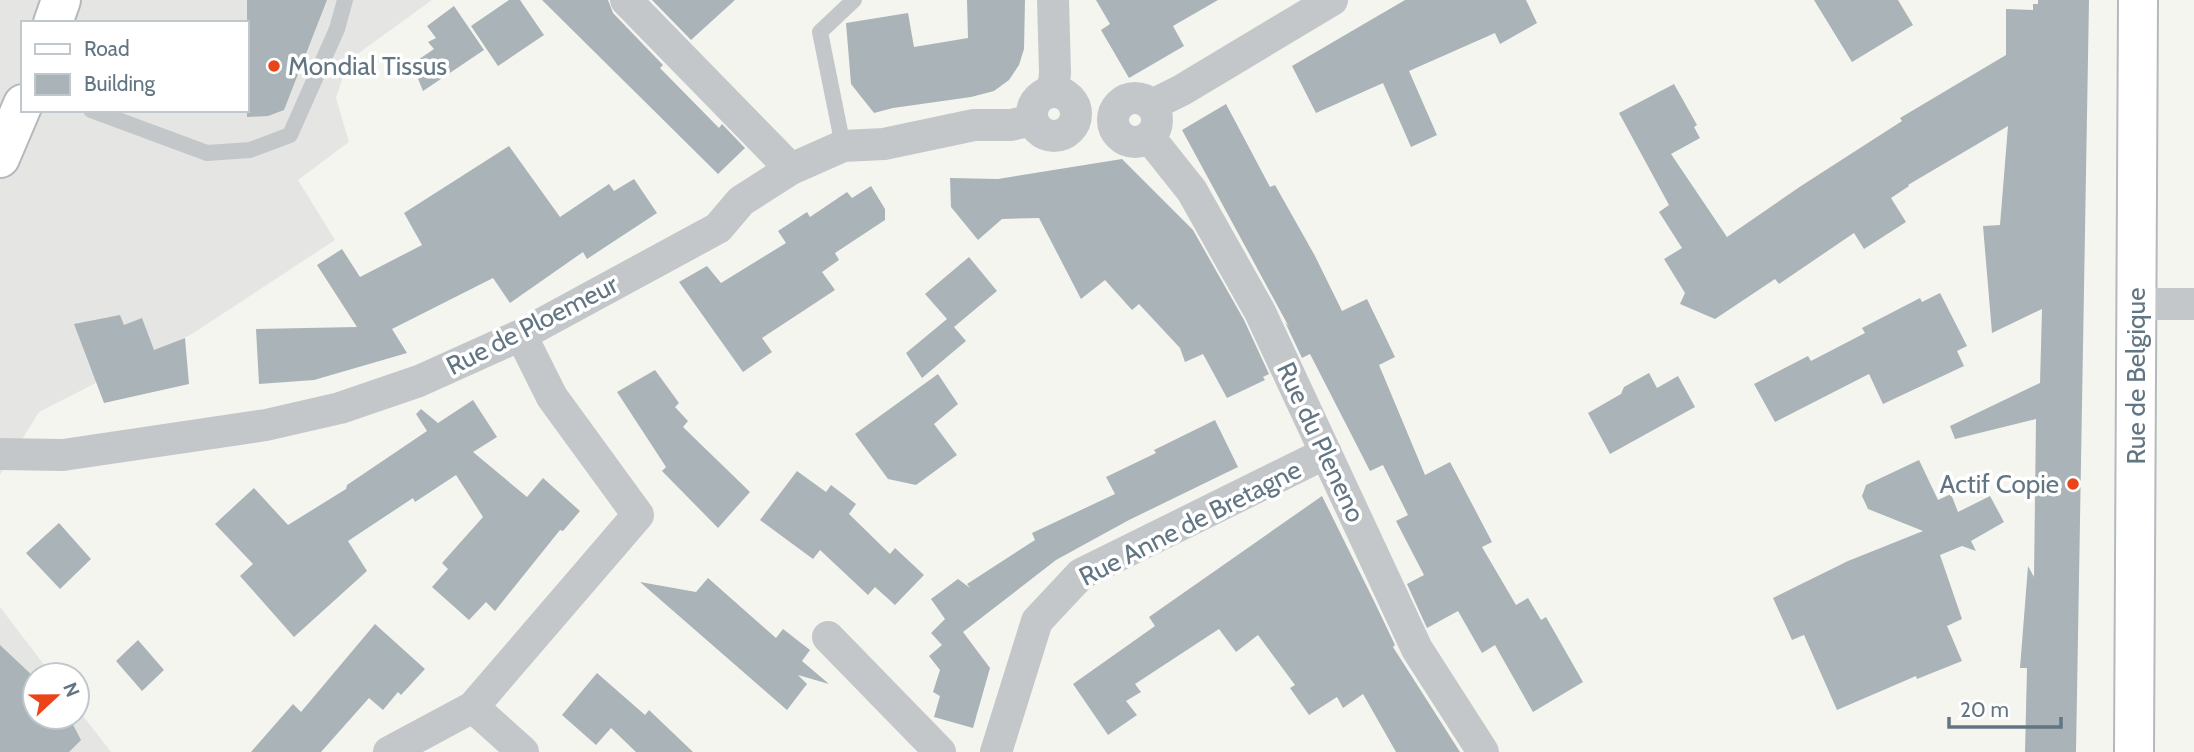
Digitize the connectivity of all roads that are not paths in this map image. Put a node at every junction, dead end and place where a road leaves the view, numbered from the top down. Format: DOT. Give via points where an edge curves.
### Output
graph roads {
  1 [pos="61,0"];
  2 [pos="345,0"];
  3 [pos="626,0"];
  4 [pos="853,0"];
  5 [pos="1052,0"];
  6 [pos="1332,0"];
  7 [pos="2137,0"];
  8 [pos="54,21"];
  9 [pos="1055,92"];
  10 [pos="1142,102"];
  11 [pos="21,109"];
  12 [pos="96,112"];
  13 [pos="1043,128"];
  14 [pos="1139,139"];
  15 [pos="844,146"];
  16 [pos="0,158"];
  17 [pos="791,169"];
  18 [pos="2136,304"];
  19 [pos="2194,304"];
  20 [pos="521,335"];
  21 [pos="1326,453"];
  22 [pos="0,454"];
  23 [pos="828,637"];
  24 [pos="473,707"];
  25 [pos="389,752"];
  26 [pos="523,752"];
  27 [pos="940,752"];
  28 [pos="996,752"];
  29 [pos="1483,752"];
  30 [pos="2134,752"];
  1 -- 8 [label="main road"];
  2 -- 12 [label="lane" via="337,29 289,135 270,144 207,153"];
  3 -- 17 [label="street"];
  4 -- 15 [label="lane" via="820,32"];
  5 -- 9 [label="street"];
  6 -- 10 [label="street" via="1182,90"];
  7 -- 18 [label="main road, Rue de Belgique"];
  9 -- 10 [label="street"];
  9 -- 13 [label="street" via="1043,95 1033,106"];
  10 -- 14 [label="street" via="1158,118 1154,132"];
  11 -- 16 [label="main road"];
  13 -- 14 [label="street, Rue de Ploemeur"];
  13 -- 15 [label="street, Rue de Ploemeur" via="974,125 884,144"];
  14 -- 21 [label="street, Rue du Pleneno" via="1192,191 1253,300"];
  15 -- 17 [label="street, Rue de Ploemeur"];
  17 -- 20 [label="street, Rue de Ploemeur" via="741,201 718,228"];
  18 -- 19 [label="street"];
  18 -- 30 [label="main road, Rue de Belgique"];
  20 -- 22 [label="street, Rue de Ploemeur" via="419,381 315,414 63,455"];
  20 -- 24 [label="street" via="552,397 638,515"];
  21 -- 28 [label="street, Rue Anne de Bretagne" via="1081,574 1037,621"];
  21 -- 29 [label="street, Rue du Pleneno" via="1417,649"];
  23 -- 27 [label="street"];
  24 -- 25 [label="street"];
  24 -- 26 [label="street"];
}
